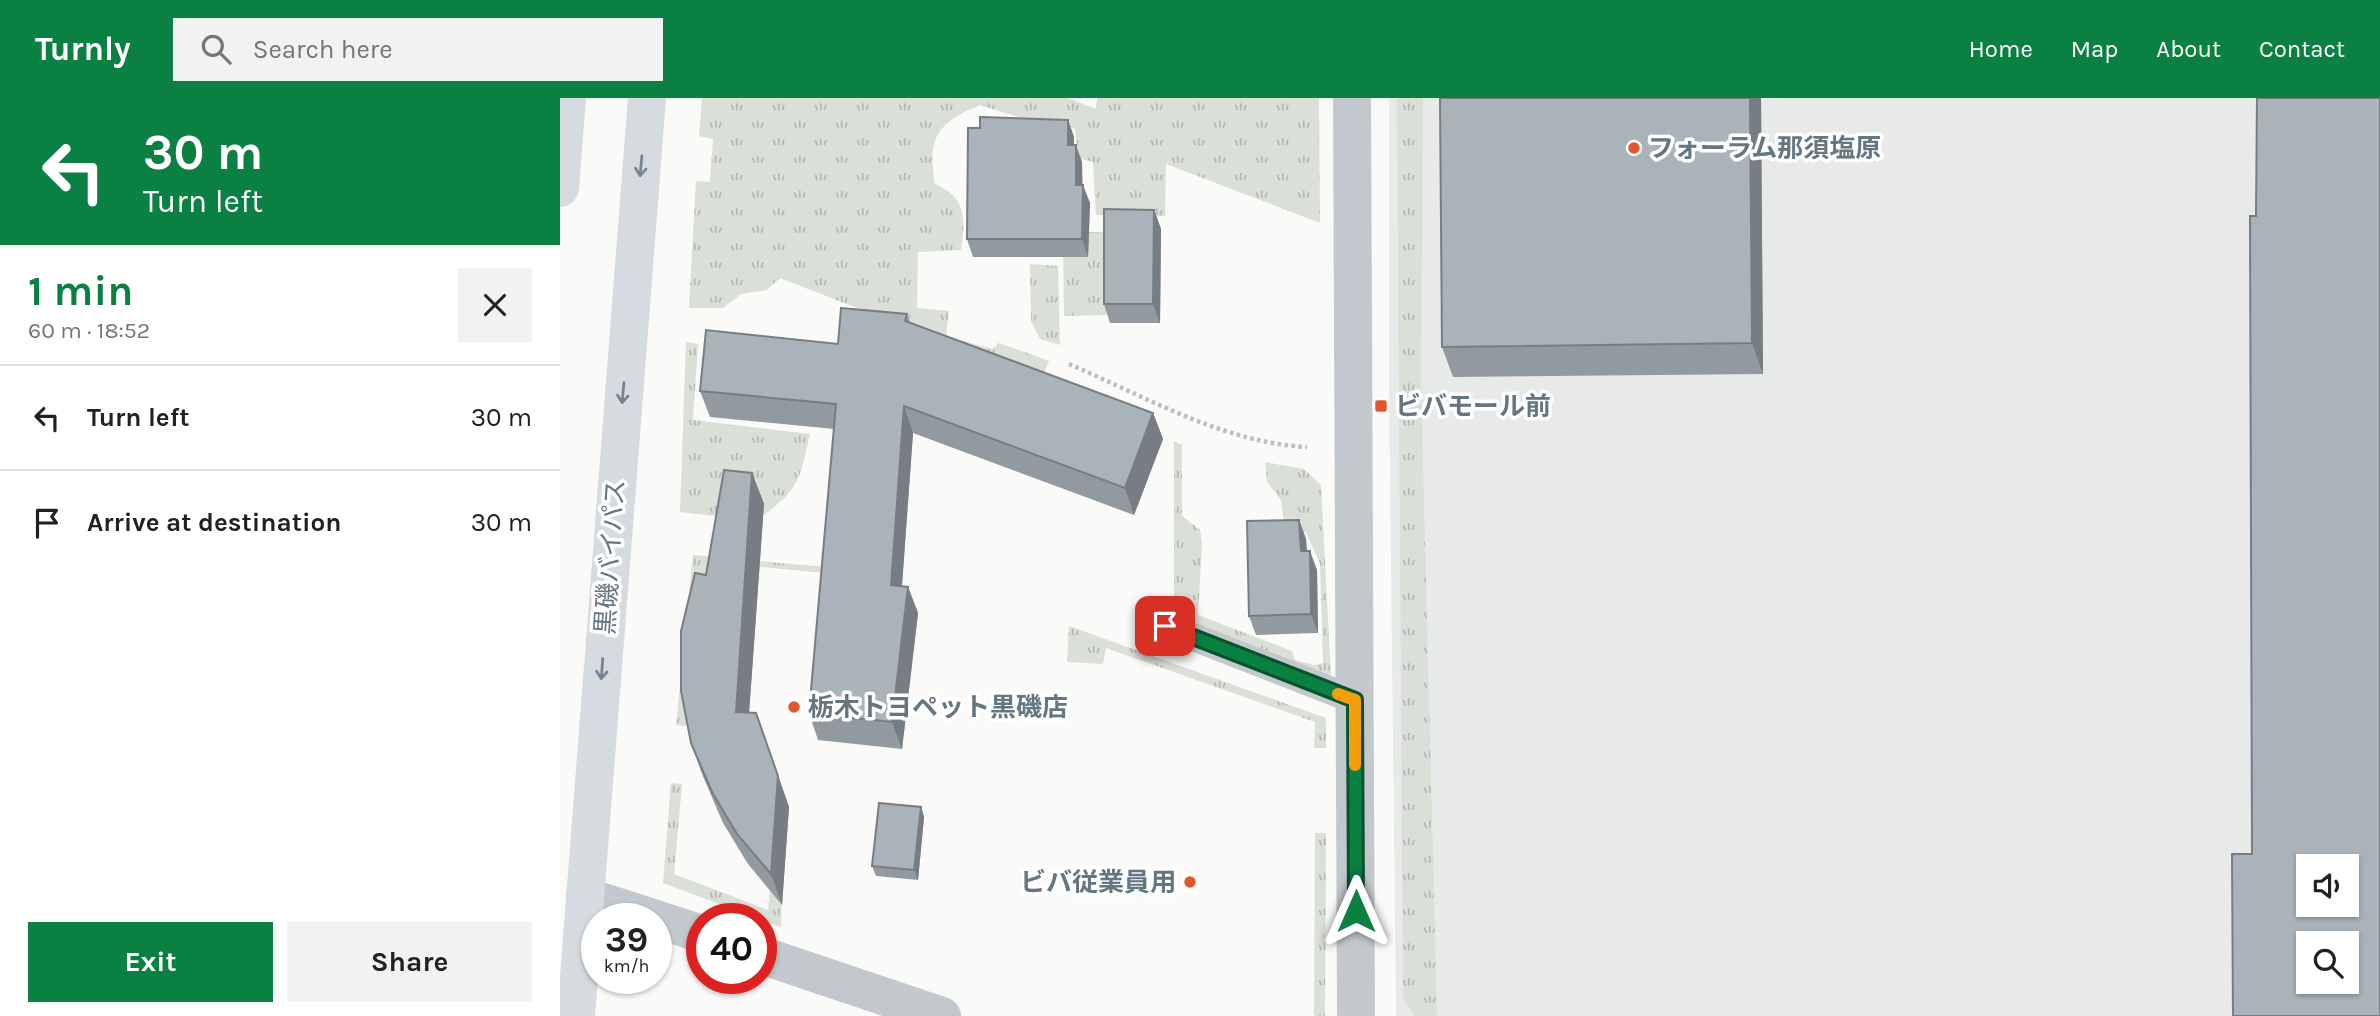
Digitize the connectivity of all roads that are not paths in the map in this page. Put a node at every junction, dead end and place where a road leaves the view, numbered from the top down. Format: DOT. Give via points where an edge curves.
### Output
graph roads {
  1 [pos="567,98"];
  2 [pos="647,98"];
  3 [pos="1352,98"];
  4 [pos="560,188"];
  5 [pos="1165,626"];
  6 [pos="1355,700"];
  7 [pos="585,895"];
  8 [pos="609,903"];
  9 [pos="777,960"];
  10 [pos="576,1016"];
  11 [pos="942,1016"];
  12 [pos="1356,1016"];
  1 -- 4 [label="highway"];
  2 -- 7 [label="highway, 黒磯バイパス, one-way"];
  3 -- 6 [label="street"];
  5 -- 6 [label="lane"];
  6 -- 12 [label="street"];
  7 -- 8 [label="street"];
  7 -- 10 [label="highway, 黒磯バイパス"];
  9 -- 11 [label="street"];
}
